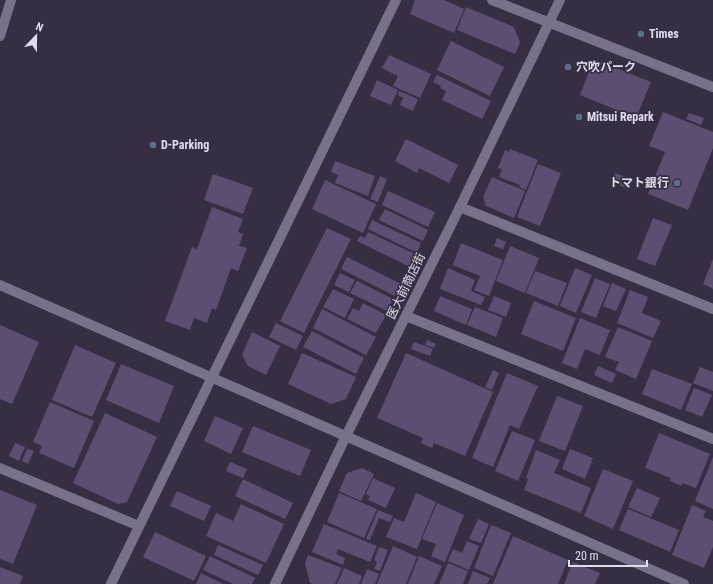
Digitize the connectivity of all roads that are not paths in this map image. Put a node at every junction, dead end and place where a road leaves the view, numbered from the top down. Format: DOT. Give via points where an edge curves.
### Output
graph roads {
  1 [pos="11,0"];
  2 [pos="396,0"];
  3 [pos="492,0"];
  4 [pos="560,0"];
  5 [pos="550,23"];
  6 [pos="0,36"];
  7 [pos="713,87"];
  8 [pos="460,207"];
  9 [pos="0,285"];
  10 [pos="713,310"];
  11 [pos="406,316"];
  12 [pos="212,377"];
  13 [pos="346,436"];
  14 [pos="713,439"];
  15 [pos="0,468"];
  16 [pos="139,526"];
  17 [pos="111,584"];
  18 [pos="275,584"];
  19 [pos="684,584"];
  1 -- 6 [label="street"];
  2 -- 12 [label="street"];
  3 -- 5 [label="street"];
  4 -- 5 [label="street, 医大前商店街"];
  5 -- 7 [label="street"];
  5 -- 8 [label="street, 医大前商店街"];
  8 -- 10 [label="street"];
  8 -- 11 [label="street, 医大前商店街"];
  9 -- 12 [label="street"];
  11 -- 13 [label="street, 医大前商店街"];
  11 -- 14 [label="street"];
  12 -- 13 [label="street"];
  12 -- 16 [label="street"];
  13 -- 18 [label="street, 医大前商店街"];
  13 -- 19 [label="street"];
  15 -- 16 [label="street"];
  16 -- 17 [label="street"];
}
